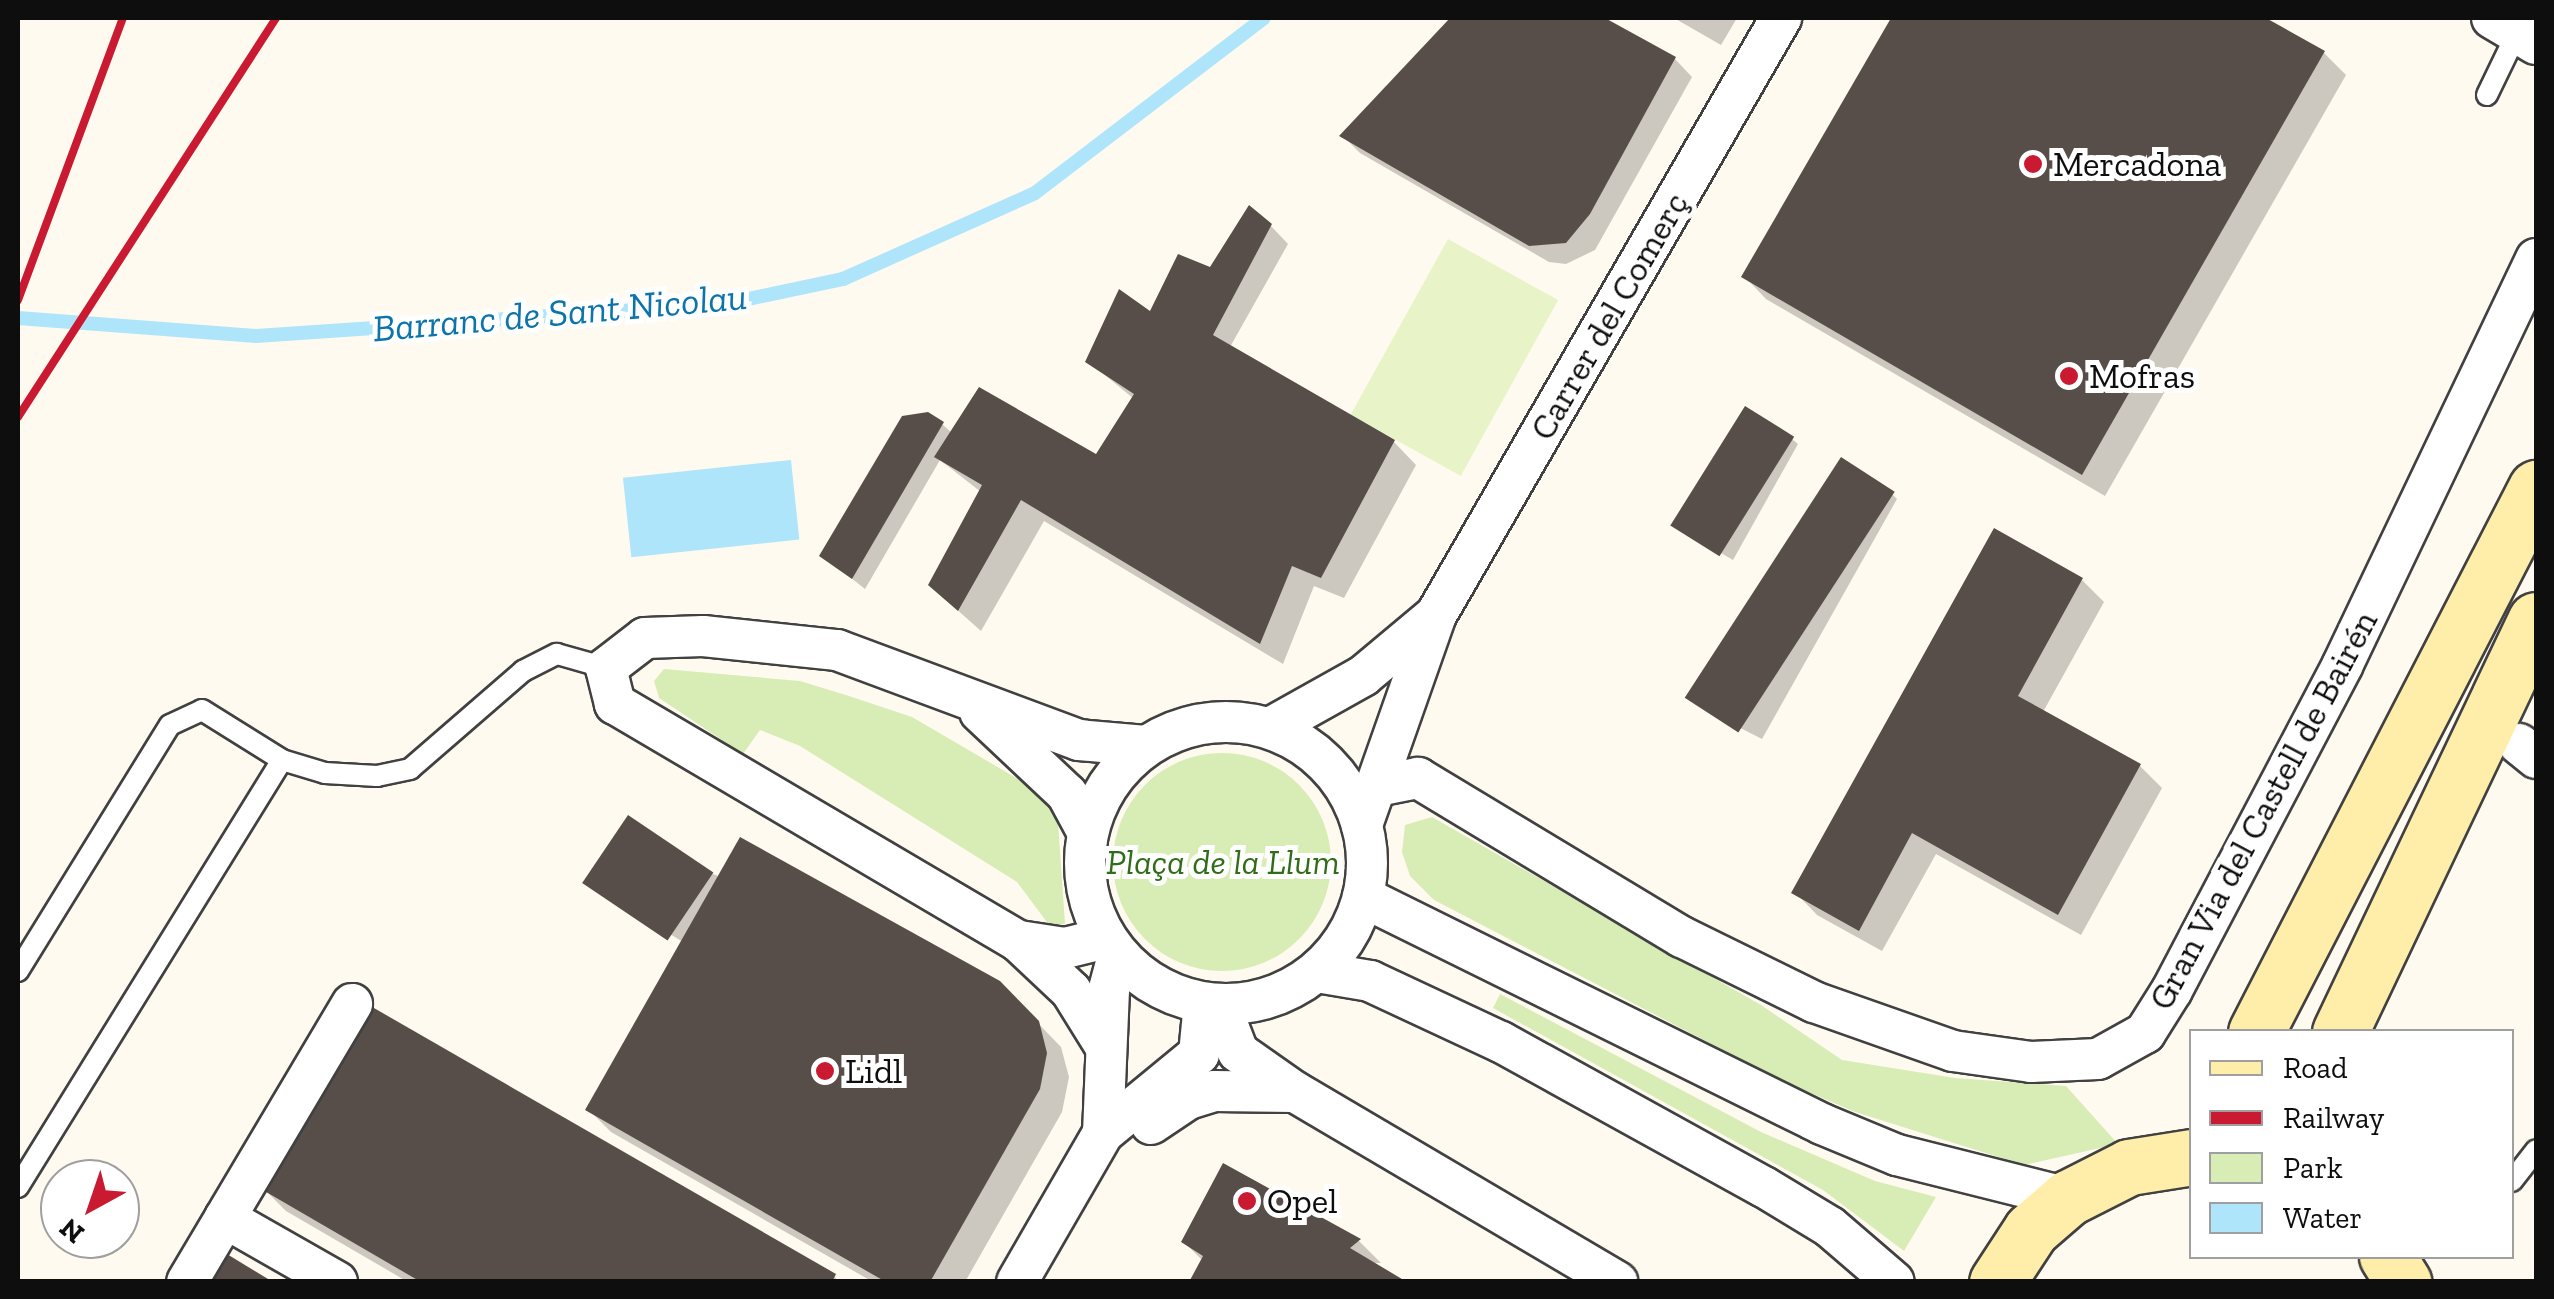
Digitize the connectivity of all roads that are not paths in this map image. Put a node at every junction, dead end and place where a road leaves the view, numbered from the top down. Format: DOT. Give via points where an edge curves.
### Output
graph roads {
  1 [pos="1780,18"];
  2 [pos="2515,31"];
  3 [pos="2487,95"];
  4 [pos="2536,258"];
  5 [pos="2536,488"];
  6 [pos="1436,615"];
  7 [pos="2536,620"];
  8 [pos="606,668"];
  9 [pos="970,702"];
  10 [pos="1270,728"];
  11 [pos="1146,746"];
  12 [pos="282,760"];
  13 [pos="1378,786"];
  14 [pos="1362,825"];
  15 [pos="1088,832"];
  16 [pos="1364,896"];
  17 [pos="1018,941"];
  18 [pos="1112,947"];
  19 [pos="18,971"];
  20 [pos="1317,972"];
  21 [pos="352,1004"];
  22 [pos="1212,1004"];
  23 [pos="2258,1029"];
  24 [pos="2341,1029"];
  25 [pos="1104,1044"];
  26 [pos="1294,1092"];
  27 [pos="2189,1124"];
  28 [pos="1102,1133"];
  29 [pos="2536,1150"];
  30 [pos="2170,1159"];
  31 [pos="2514,1178"];
  32 [pos="18,1187"];
  33 [pos="2068,1198"];
  34 [pos="225,1218"];
  35 [pos="187,1282"];
  36 [pos="336,1282"];
  37 [pos="1018,1282"];
  38 [pos="1618,1282"];
  39 [pos="1894,1282"];
  40 [pos="1997,1282"];
  1 -- 6 [label="street, Carrer del Comerç"];
  2 -- 3 [label="lane"];
  4 -- 13 [label="street, Gran Via del Castell de Bairén" via="2342,666 2172,990 2145,1032 2098,1060 2031,1062 1954,1051 1814,1002 1682,937 1418,778"];
  5 -- 23 [label="main road"];
  6 -- 10 [label="street, Carrer del Comerç" via="1363,676"];
  6 -- 13 [label="street, Carrer del Comerç"];
  7 -- 24 [label="main road"];
  8 -- 9 [label="street" via="645,638 777,642 837,650"];
  8 -- 12 [label="lane" via="558,654 523,671 410,769 377,776 325,773"];
  8 -- 17 [label="street" via="614,704"];
  9 -- 11 [label="street" via="1079,740"];
  9 -- 15 [label="street" via="1067,794"];
  10 -- 11 [label="street" via="1193,725"];
  10 -- 14 [label="street" via="1337,776"];
  11 -- 15 [label="street" via="1108,783"];
  12 -- 19 [label="lane" via="202,710 170,725"];
  12 -- 32 [label="lane"];
  13 -- 14 [label="street, Carrer del Comerç"];
  14 -- 16 [label="street"];
  15 -- 18 [label="street" via="1086,887"];
  16 -- 20 [label="street" via="1346,938"];
  16 -- 33 [label="street" via="1822,1124 1898,1155"];
  17 -- 18 [label="street"];
  17 -- 25 [label="street" via="1071,991"];
  18 -- 22 [label="street" via="1157,987"];
  18 -- 25 [label="street"];
  20 -- 22 [label="street" via="1271,997"];
  20 -- 39 [label="street" via="1370,980 1500,1042 1764,1186 1830,1228"];
  21 -- 34 [label="street"];
  22 -- 26 [label="street" via="1238,1052"];
  22 -- 28 [label="street" via="1198,1054"];
  25 -- 28 [label="street"];
  26 -- 28 [label="street" via="1214,1090 1188,1098 1156,1123"];
  26 -- 38 [label="street"];
  27 -- 30 [label="main road"];
  28 -- 37 [label="street"];
  29 -- 31 [label="lane"];
  30 -- 33 [label="main road"];
  33 -- 40 [label="main road" via="2031,1230"];
  34 -- 35 [label="street"];
  34 -- 36 [label="street"];
}
